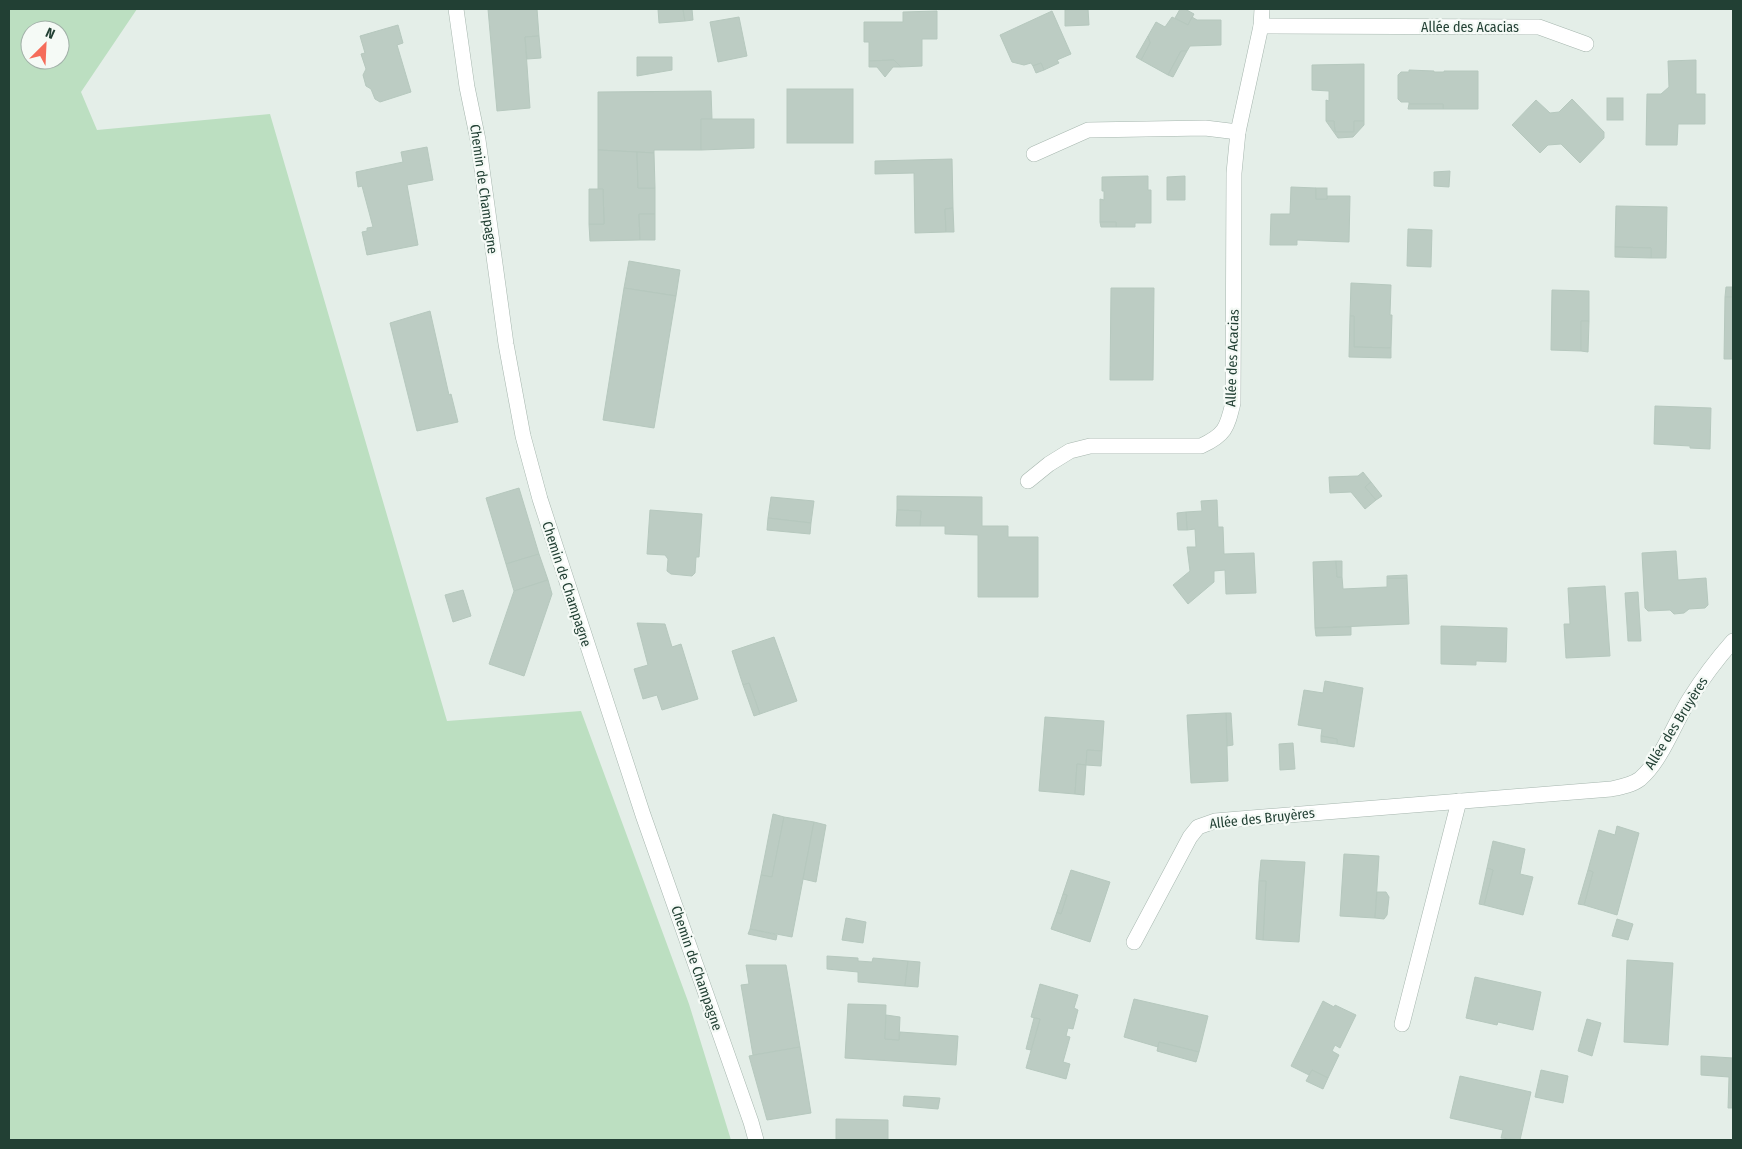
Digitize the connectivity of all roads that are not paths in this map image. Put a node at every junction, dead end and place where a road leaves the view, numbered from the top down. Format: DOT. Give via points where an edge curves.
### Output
graph roads {
  1 [pos="456,9"];
  2 [pos="1262,9"];
  3 [pos="1261,26"];
  4 [pos="1586,44"];
  5 [pos="1238,132"];
  6 [pos="1034,154"];
  7 [pos="1028,481"];
  8 [pos="1733,641"];
  9 [pos="1459,801"];
  10 [pos="1134,942"];
  11 [pos="1402,1024"];
  12 [pos="756,1140"];
  1 -- 12 [label="street, Chemin de Champagne" via="506,344 540,500 643,815"];
  2 -- 3 [label="street, Allée des Acacias"];
  3 -- 4 [label="street, Allée des Acacias" via="1539,27"];
  3 -- 5 [label="street, Allée des Acacias"];
  5 -- 6 [label="street" via="1205,128 1088,130"];
  5 -- 7 [label="street, Allée des Acacias" via="1234,173 1233,402 1228,424 1217,438 1201,446 1090,446 1070,451"];
  8 -- 9 [label="street, Allée des Bruyères" via="1699,685 1652,766 1639,780 1611,789"];
  9 -- 10 [label="street, Allée des Bruyères" via="1215,821 1198,827 1181,851"];
  9 -- 11 [label="street"];
}
